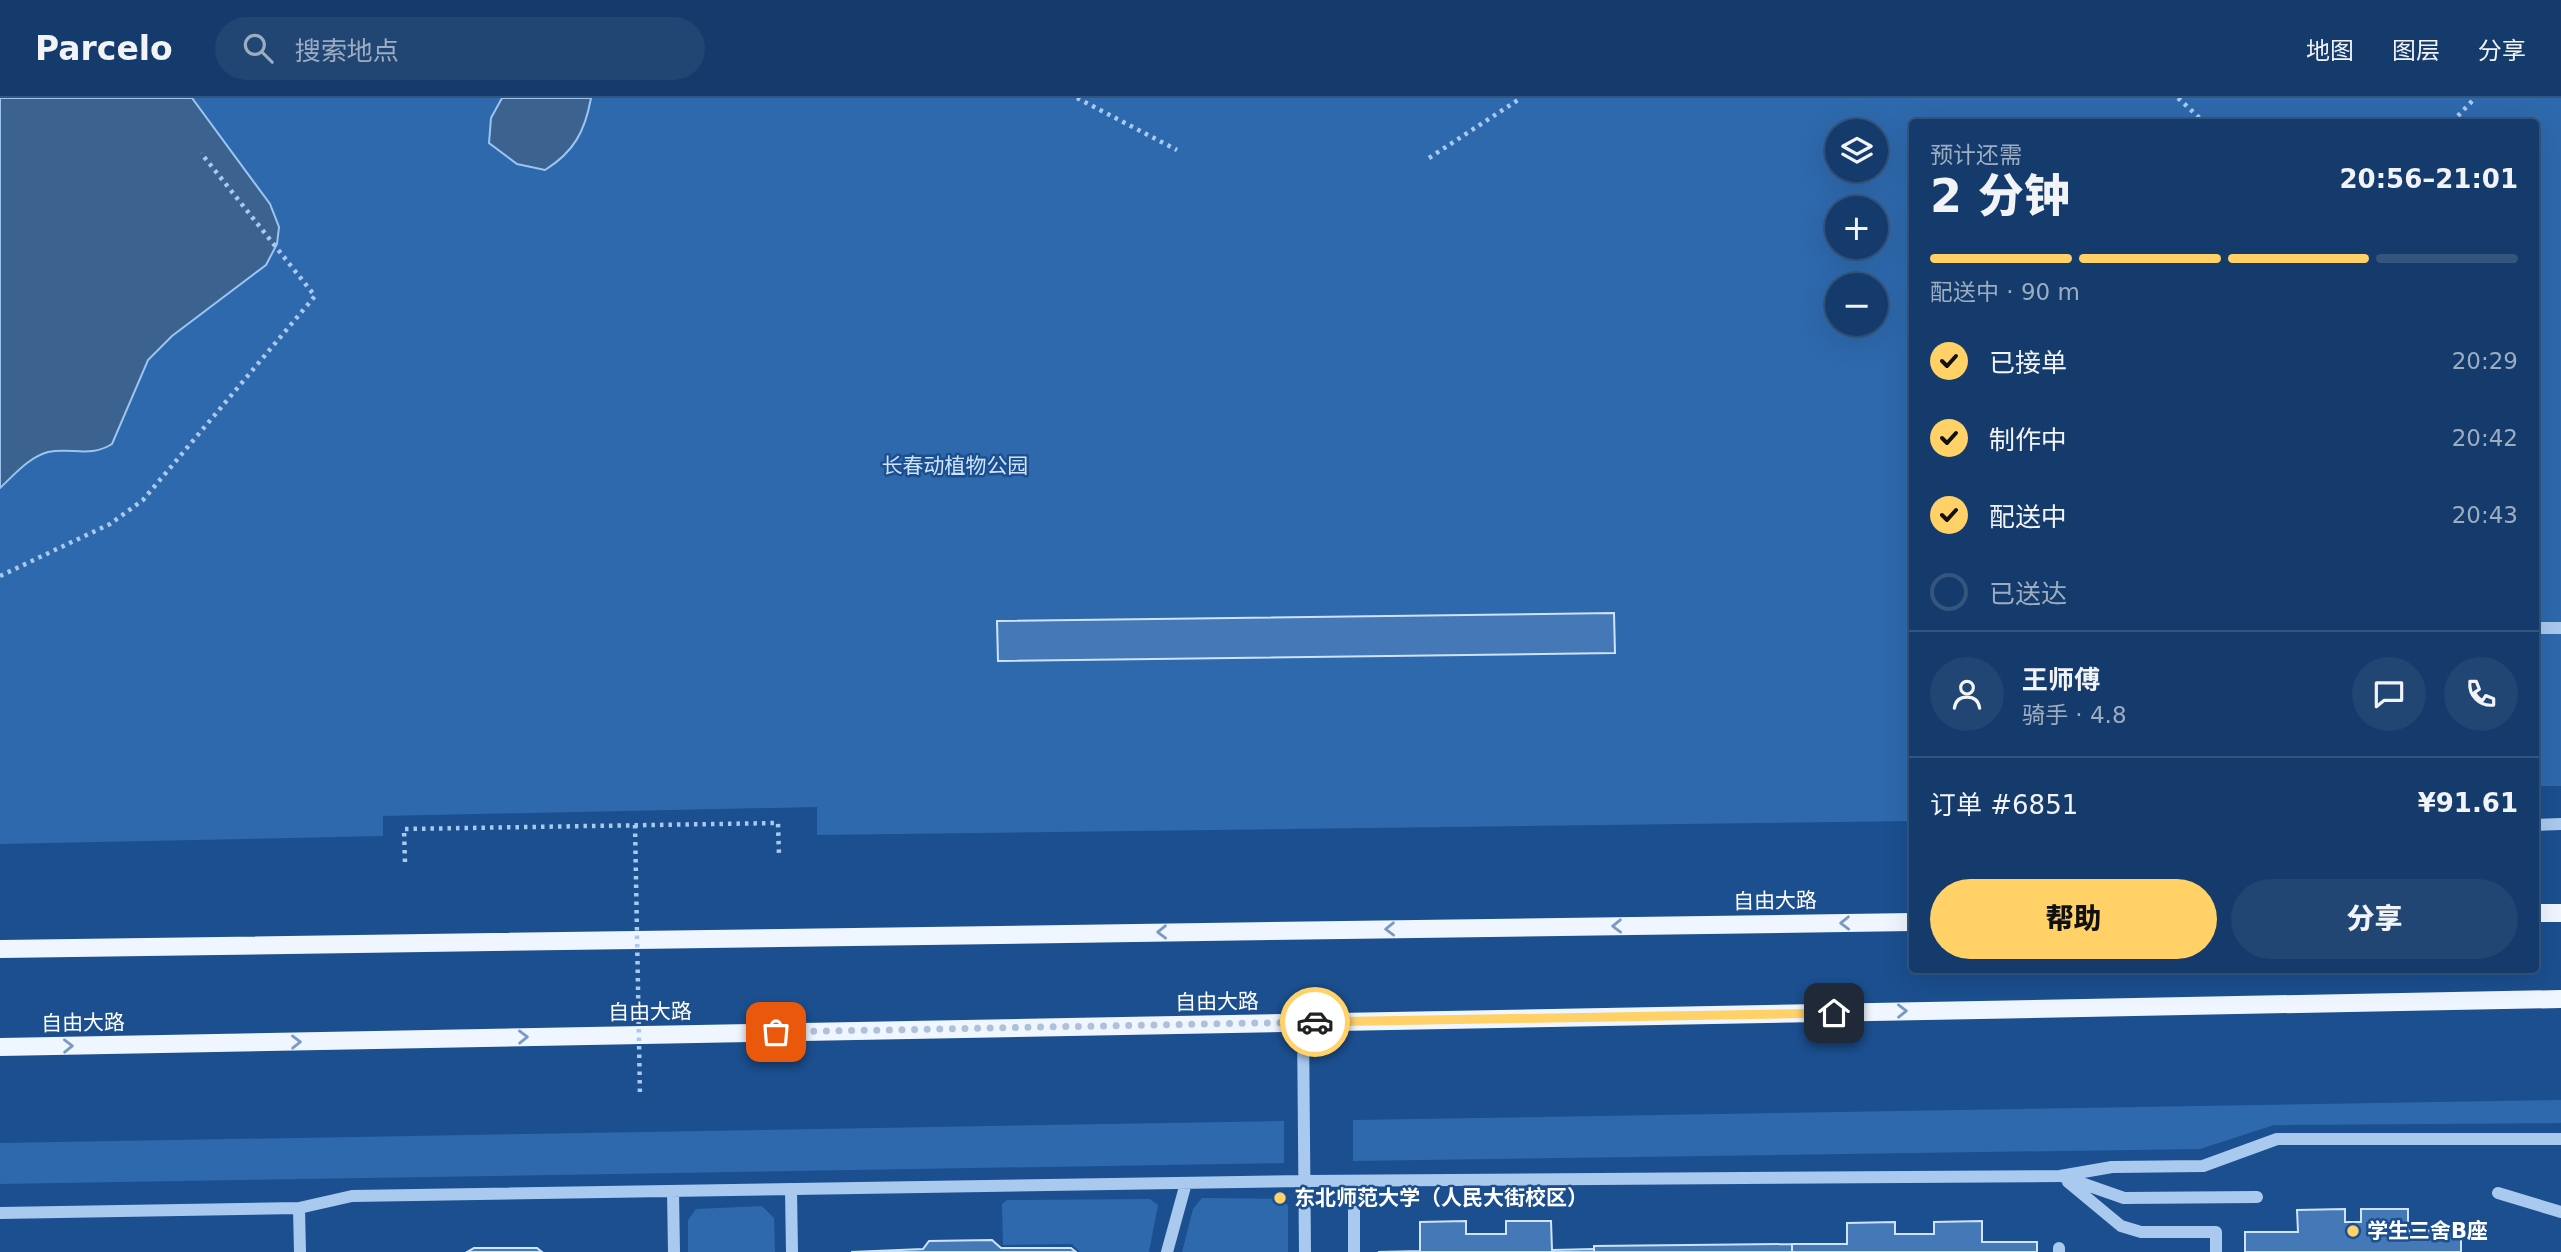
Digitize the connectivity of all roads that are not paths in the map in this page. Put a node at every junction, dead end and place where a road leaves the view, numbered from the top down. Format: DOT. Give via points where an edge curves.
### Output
graph roads {
  1 [pos="2539,628"];
  2 [pos="2561,628"];
  3 [pos="2539,824"];
  4 [pos="2561,824"];
  5 [pos="2561,912"];
  6 [pos="2539,913"];
  7 [pos="1909,922"];
  8 [pos="0,949"];
  9 [pos="2561,999"];
  10 [pos="1303,1023"];
  11 [pos="0,1047"];
  12 [pos="2561,1139"];
  13 [pos="2060,1176"];
  14 [pos="1305,1181"];
  15 [pos="1354,1181"];
  16 [pos="1186,1183"];
  17 [pos="791,1189"];
  18 [pos="673,1191"];
  19 [pos="2498,1193"];
  20 [pos="2257,1197"];
  21 [pos="299,1208"];
  22 [pos="2561,1212"];
  23 [pos="0,1213"];
  24 [pos="300,1252"];
  25 [pos="674,1252"];
  26 [pos="792,1252"];
  27 [pos="1167,1252"];
  28 [pos="1306,1252"];
  29 [pos="1354,1252"];
  30 [pos="2216,1252"];
  1 -- 2 [label="street"];
  3 -- 4 [label="street"];
  5 -- 6 [label="main road"];
  7 -- 8 [label="main road, 自由大路, one-way"];
  10 -- 9 [label="main road, 自由大路, one-way"];
  11 -- 10 [label="main road, 自由大路, one-way"];
  10 -- 14 [label="street"];
  12 -- 13 [label="street" via="2277,1139 2203,1166 2112,1167"];
  13 -- 15 [label="street"];
  13 -- 20 [label="street" via="2124,1198"];
  13 -- 30 [label="street" via="2121,1226 2141,1232 2216,1232"];
  14 -- 15 [label="street"];
  14 -- 16 [label="street"];
  14 -- 28 [label="street"];
  15 -- 29 [label="street"];
  16 -- 17 [label="street"];
  16 -- 27 [label="street"];
  17 -- 18 [label="street"];
  17 -- 26 [label="street"];
  18 -- 21 [label="street" via="352,1196"];
  18 -- 25 [label="street"];
  19 -- 22 [label="street"];
  21 -- 23 [label="street"];
  21 -- 24 [label="street"];
}
